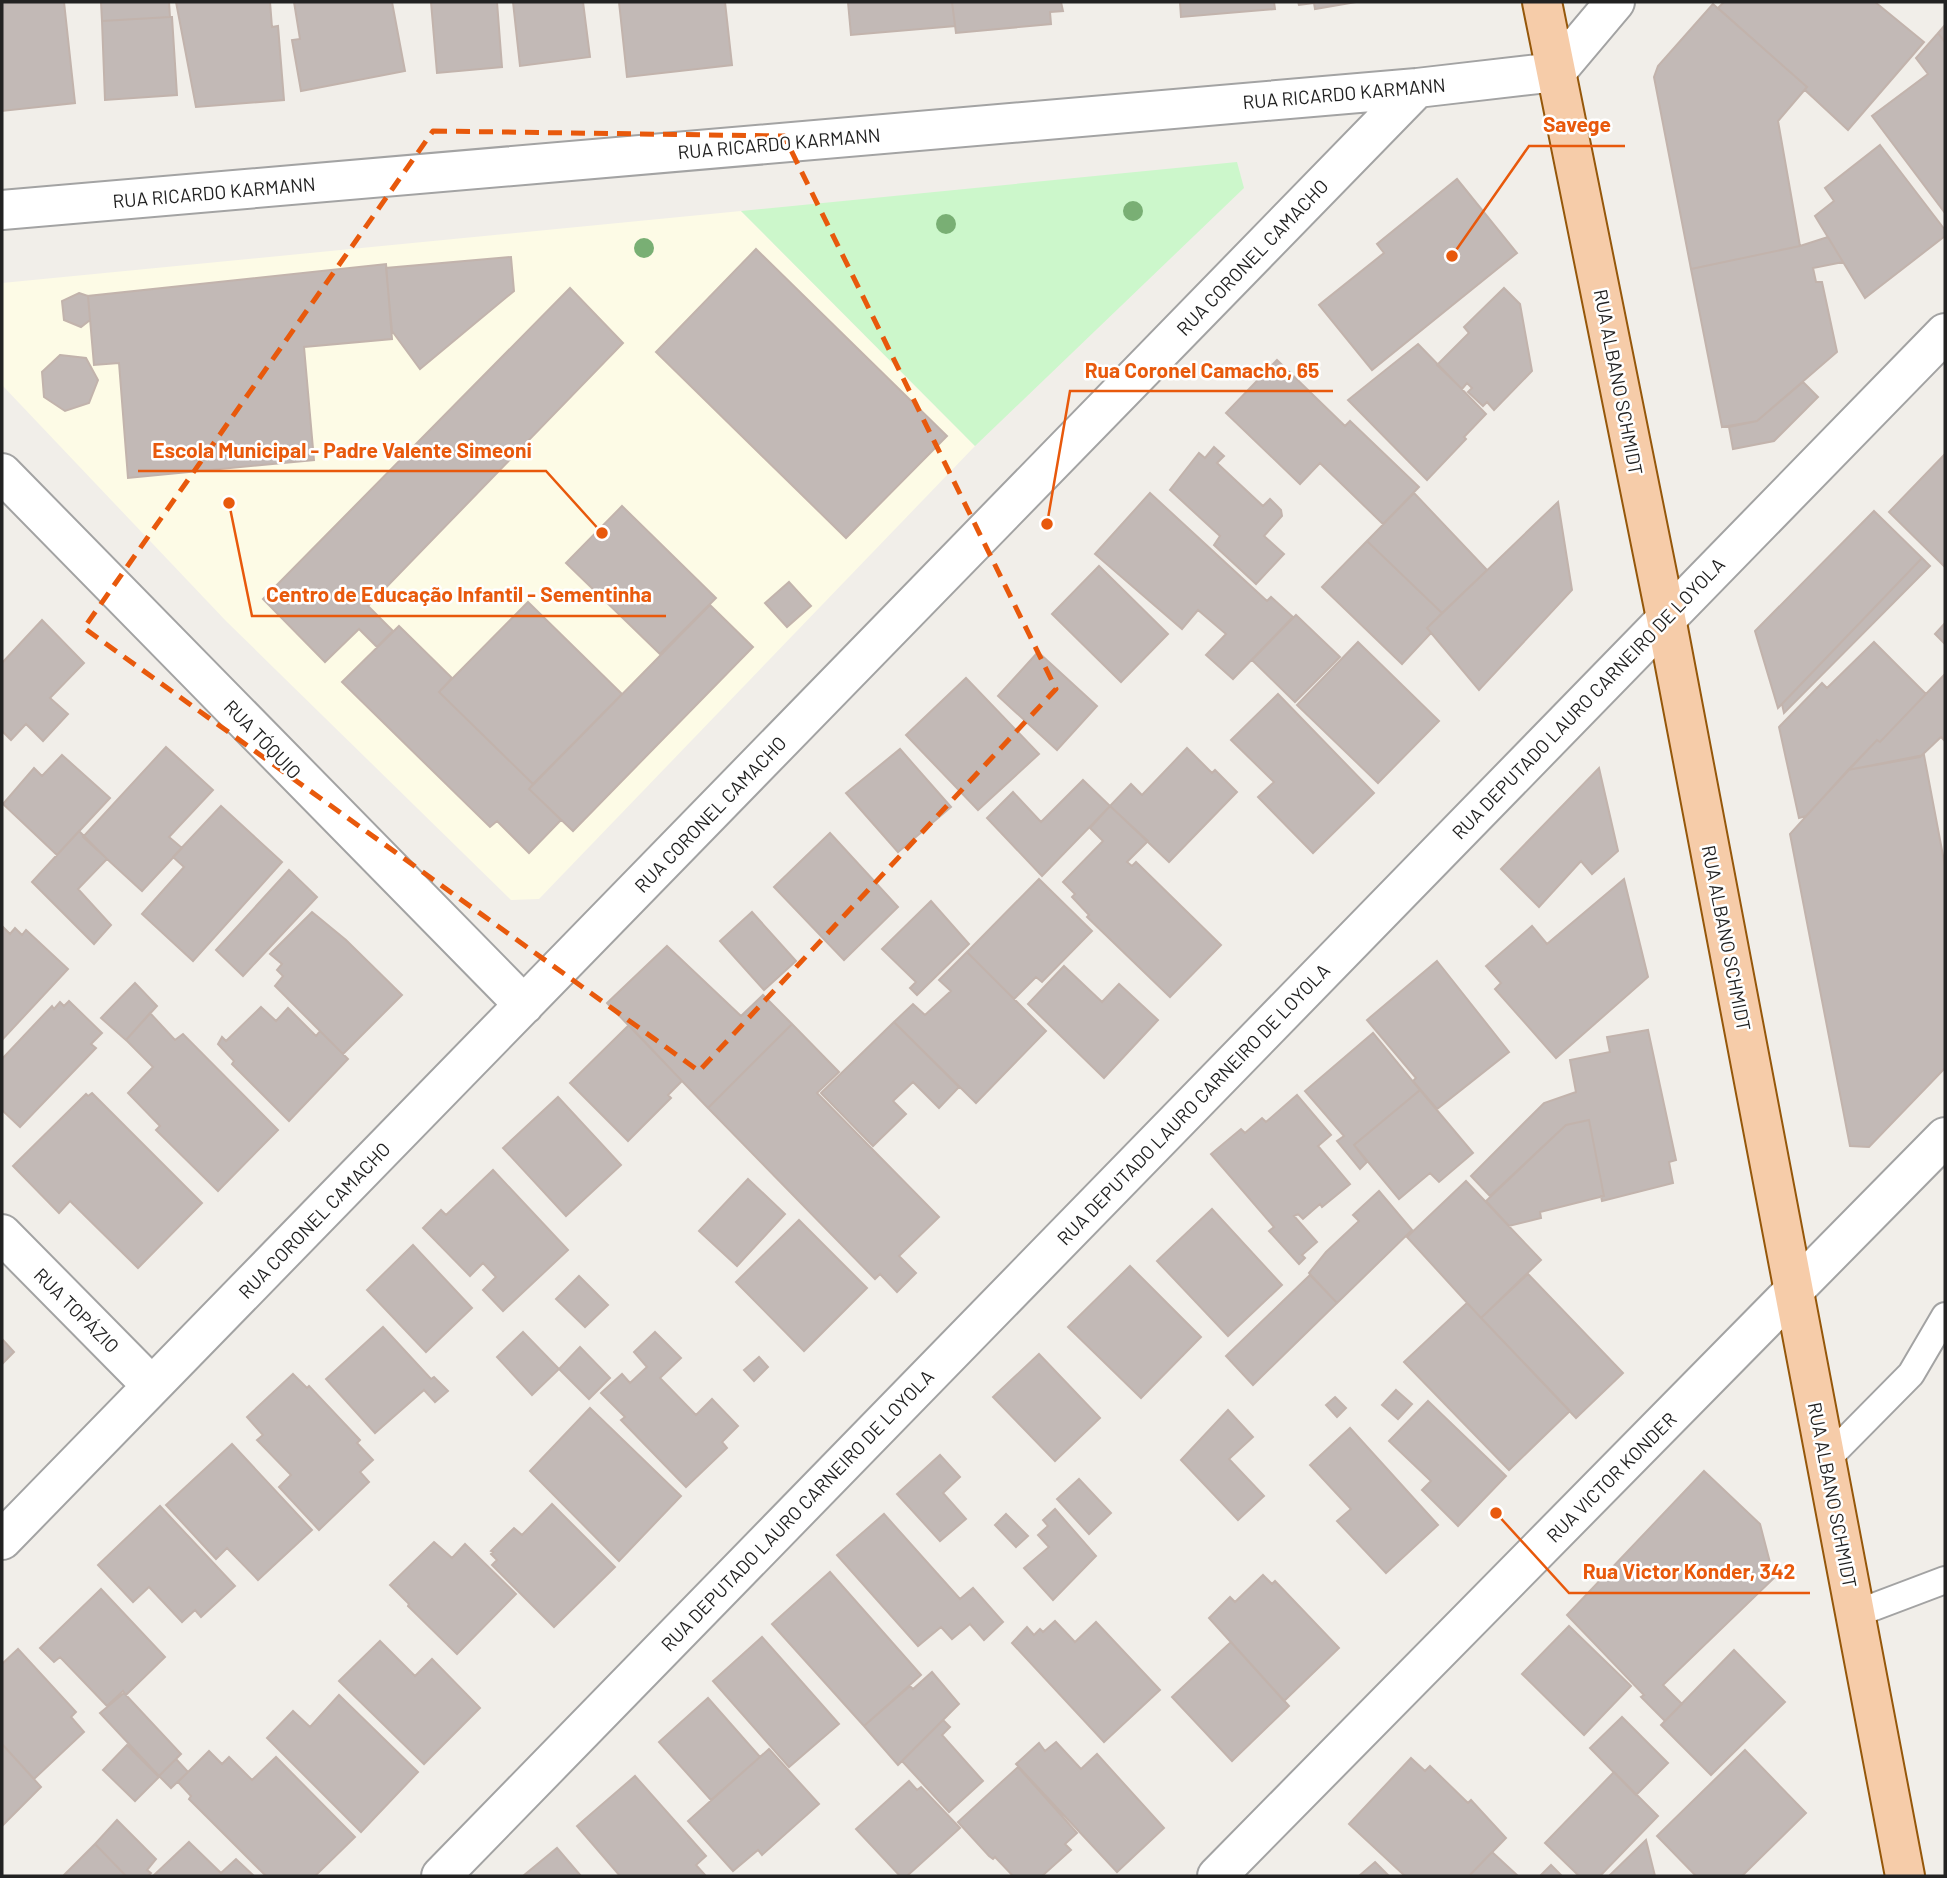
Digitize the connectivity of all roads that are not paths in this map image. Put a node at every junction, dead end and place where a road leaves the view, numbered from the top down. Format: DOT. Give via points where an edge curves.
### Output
graph roads {
  1 [pos="1542,2"];
  2 [pos="1615,2"];
  3 [pos="1556,72"];
  4 [pos="1417,88"];
  5 [pos="2,210"];
  6 [pos="1945,333"];
  7 [pos="2,472"];
  8 [pos="1666,618"];
  9 [pos="524,1005"];
  10 [pos="1945,1137"];
  11 [pos="2,1234"];
  12 [pos="1794,1292"];
  13 [pos="1945,1317"];
  14 [pos="152,1386"];
  15 [pos="1826,1460"];
  16 [pos="2,1540"];
  17 [pos="1945,1580"];
  18 [pos="1855,1614"];
  19 [pos="441,1876"];
  20 [pos="1217,1876"];
  21 [pos="1905,1876"];
  1 -- 3 [label="main road, RUA ALBANO SCHMIDT"];
  2 -- 3 [label="street"];
  3 -- 4 [label="street, RUA RICARDO KARMANN"];
  3 -- 8 [label="main road, RUA ALBANO SCHMIDT"];
  4 -- 5 [label="street, RUA RICARDO KARMANN"];
  4 -- 9 [label="street, RUA CORONEL CAMACHO"];
  6 -- 8 [label="street, RUA DEPUTADO LAURO CARNEIRO DE LOYOLA"];
  7 -- 9 [label="street, RUA TÓQUIO"];
  8 -- 12 [label="main road, RUA ALBANO SCHMIDT"];
  8 -- 19 [label="street, RUA DEPUTADO LAURO CARNEIRO DE LOYOLA"];
  9 -- 14 [label="street, RUA CORONEL CAMACHO"];
  10 -- 12 [label="street, RUA VICTOR KONDER"];
  11 -- 14 [label="street, RUA TOPÁZIO"];
  12 -- 15 [label="main road, RUA ALBANO SCHMIDT"];
  12 -- 20 [label="street, RUA VICTOR KONDER"];
  13 -- 15 [label="lane" via="1911,1374"];
  14 -- 16 [label="street, RUA CORONEL CAMACHO"];
  15 -- 18 [label="main road, RUA ALBANO SCHMIDT"];
  17 -- 18 [label="lane"];
  18 -- 21 [label="main road, RUA ALBANO SCHMIDT"];
}
